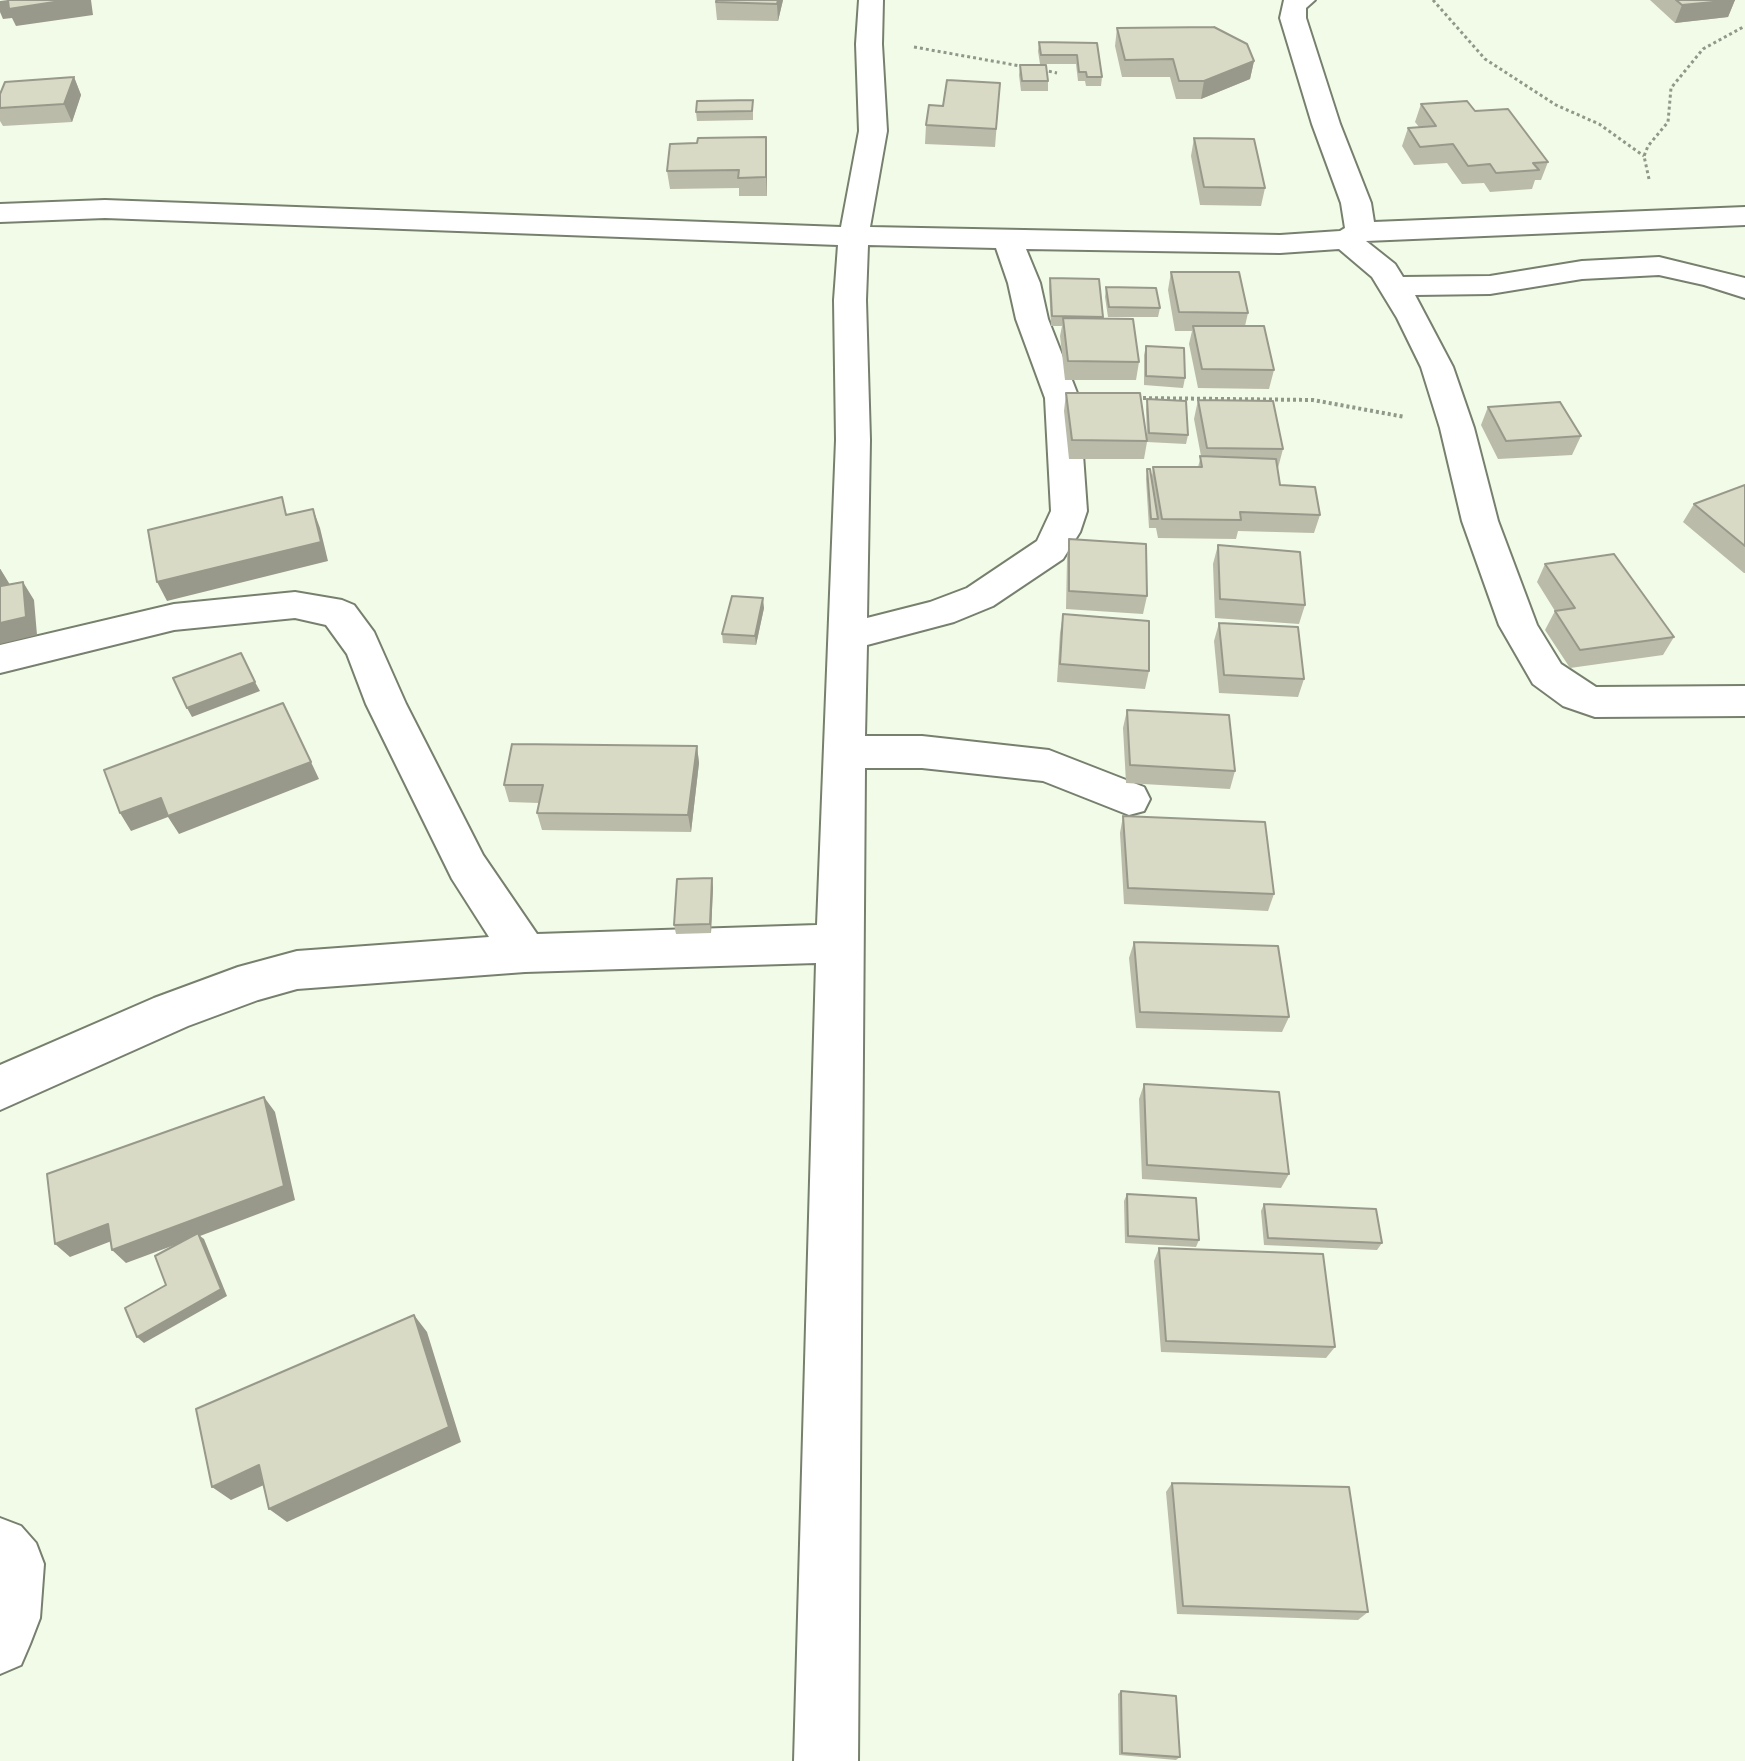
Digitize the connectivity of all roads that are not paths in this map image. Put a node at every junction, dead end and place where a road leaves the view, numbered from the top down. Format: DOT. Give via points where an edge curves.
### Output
graph roads {
  1 [pos="871,0"];
  2 [pos="1296,1"];
  3 [pos="0,213"];
  4 [pos="1745,216"];
  5 [pos="854,235"];
  6 [pos="1353,236"];
  7 [pos="1007,237"];
  8 [pos="1395,286"];
  9 [pos="1745,289"];
  10 [pos="846,637"];
  11 [pos="0,659"];
  12 [pos="1745,701"];
  13 [pos="845,752"];
  14 [pos="1129,799"];
  15 [pos="839,943"];
  16 [pos="525,953"];
  17 [pos="0,1088"];
  18 [pos="0,1547"];
  19 [pos="0,1644"];
  20 [pos="826,1761"];
  1 -- 5 [label="street" via="873,131"];
  2 -- 6 [label="street" via="1293,18 1356,203"];
  3 -- 5 [label="street" via="105,209"];
  4 -- 6 [label="street"];
  5 -- 7 [label="street"];
  5 -- 10 [label="street"];
  6 -- 7 [label="street" via="1280,244"];
  6 -- 8 [label="street"];
  7 -- 10 [label="street" via="1062,398 1069,511 1062,532 1050,550 980,597"];
  8 -- 9 [label="street" via="1490,285 1582,270 1659,266"];
  8 -- 12 [label="street" via="1437,367 1498,572 1530,650 1547,674 1595,702"];
  10 -- 13 [label="street"];
  11 -- 16 [label="street" via="174,617 295,605 340,615 367,654 467,867"];
  13 -- 14 [label="street" via="1007,759 1049,766"];
  13 -- 15 [label="street"];
  15 -- 16 [label="street"];
  15 -- 20 [label="street"];
  16 -- 17 [label="street" via="343,964 254,981"];
  18 -- 19 [label="street" via="15,1564 10,1618"];
}
